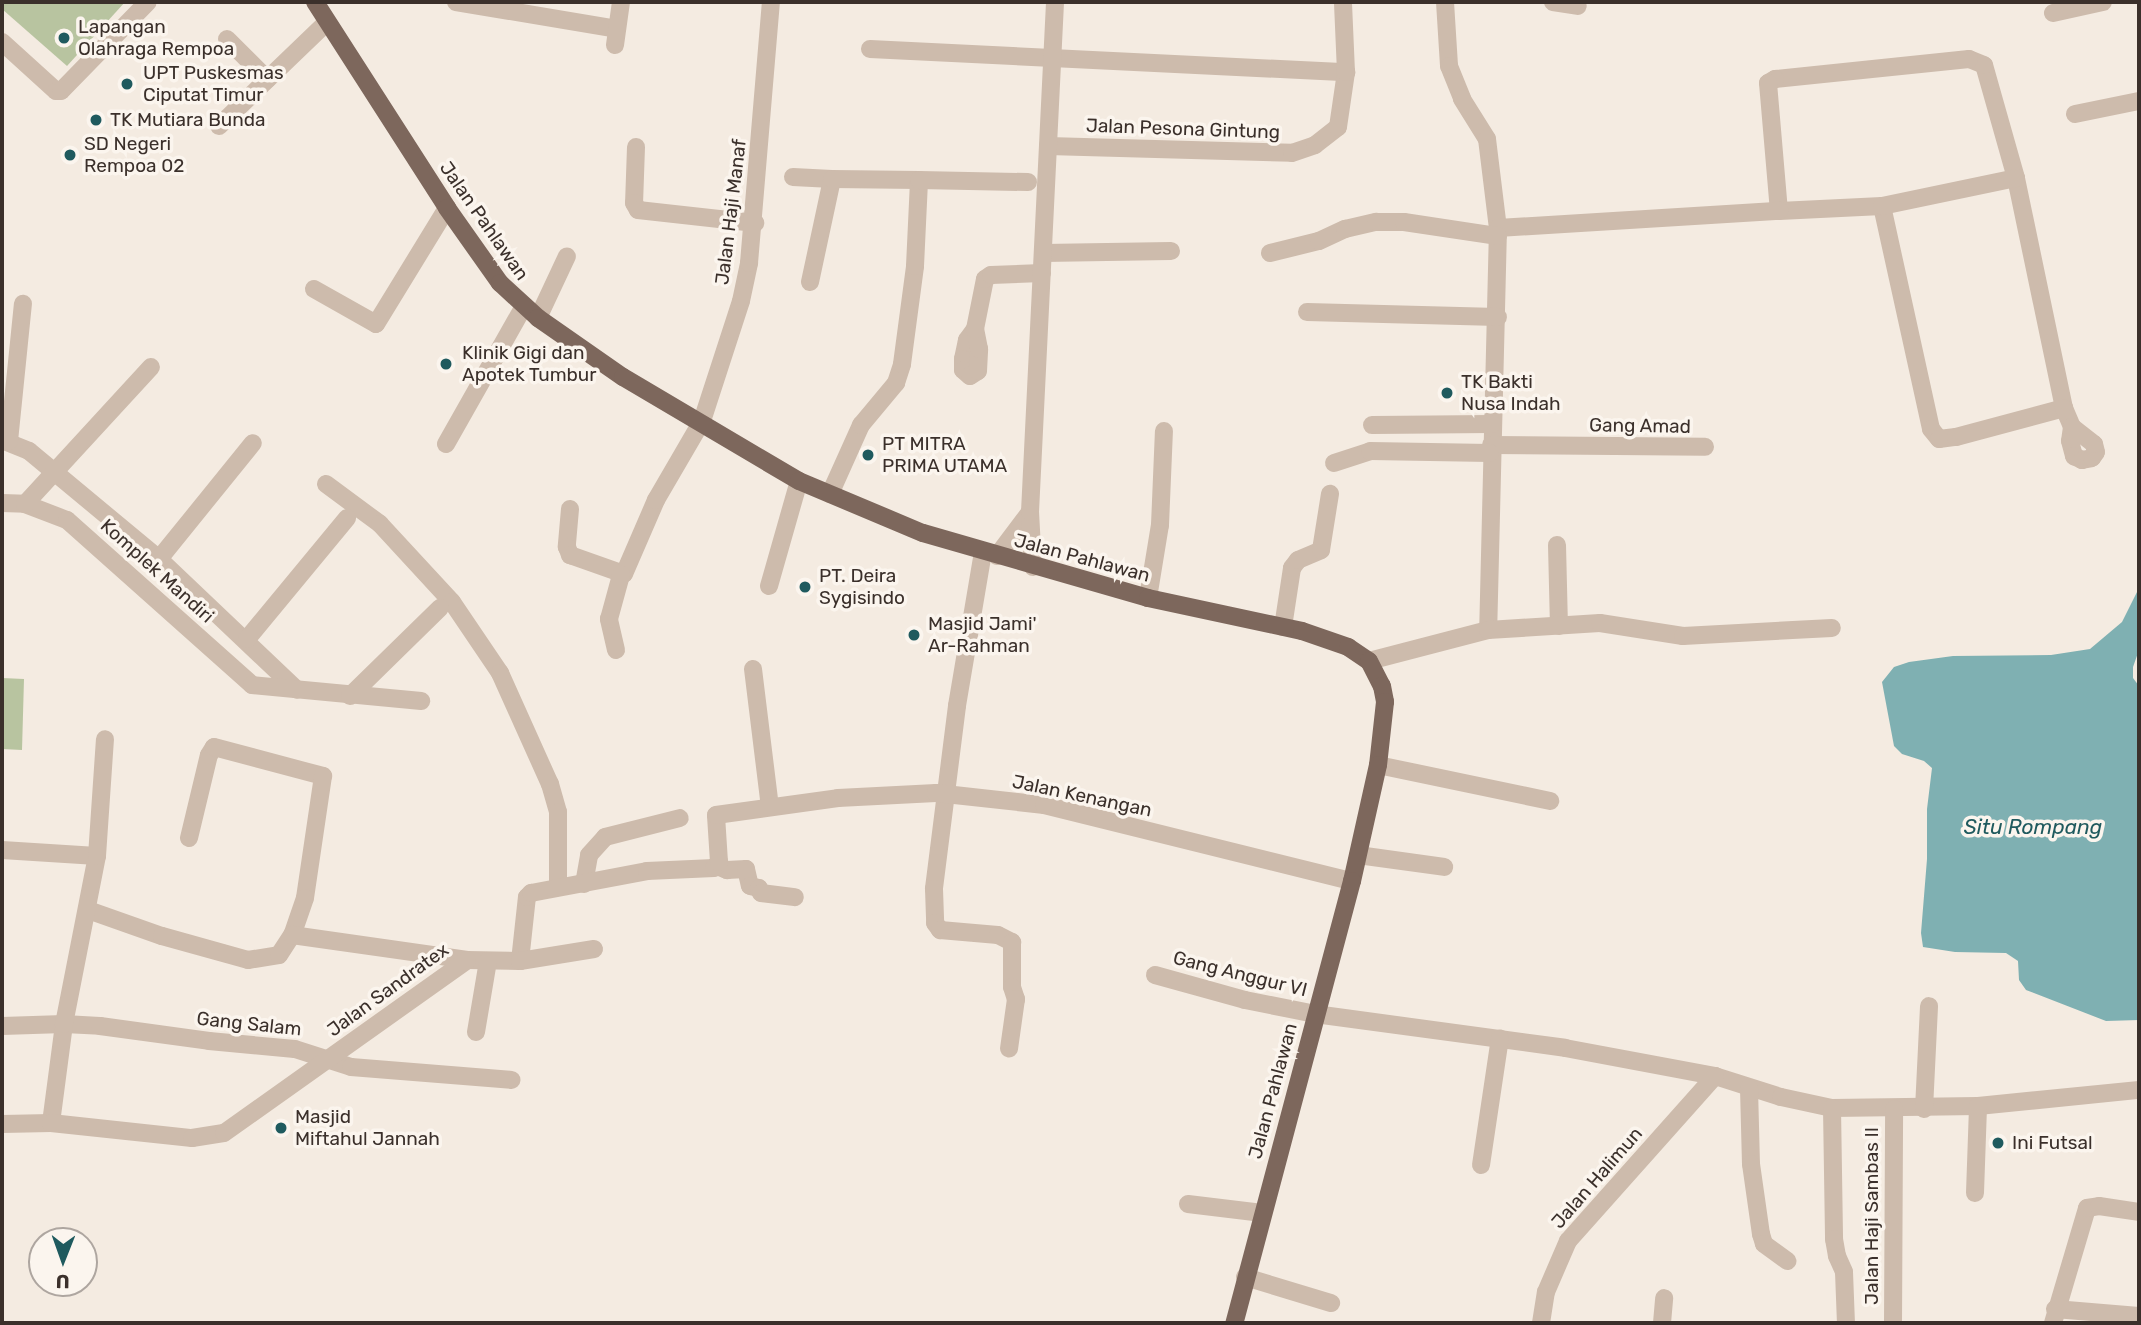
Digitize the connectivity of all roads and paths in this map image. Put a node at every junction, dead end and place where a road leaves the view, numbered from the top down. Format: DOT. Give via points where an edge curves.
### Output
graph roads {
  1 [pos="148,2"];
  2 [pos="315,2"];
  3 [pos="456,2"];
  4 [pos="621,2"];
  5 [pos="771,2"];
  6 [pos="1055,2"];
  7 [pos="1343,2"];
  8 [pos="1445,2"];
  9 [pos="1553,2"];
  10 [pos="2103,2"];
  11 [pos="1578,6"];
  12 [pos="2053,13"];
  13 [pos="327,22"];
  14 [pos="227,39"];
  15 [pos="2,42"];
  16 [pos="870,48"];
  17 [pos="1053,57"];
  18 [pos="1346,72"];
  19 [pos="267,79"];
  20 [pos="2139,101"];
  21 [pos="2075,114"];
  22 [pos="219,126"];
  23 [pos="1048,146"];
  24 [pos="636,147"];
  25 [pos="793,177"];
  26 [pos="2016,178"];
  27 [pos="832,179"];
  28 [pos="919,180"];
  29 [pos="1028,182"];
  30 [pos="1882,206"];
  31 [pos="447,208"];
  32 [pos="1779,211"];
  33 [pos="755,223"];
  34 [pos="1498,232"];
  35 [pos="1171,251"];
  36 [pos="1043,253"];
  37 [pos="1270,253"];
  38 [pos="567,256"];
  39 [pos="1042,273"];
  40 [pos="810,282"];
  41 [pos="314,289"];
  42 [pos="23,304"];
  43 [pos="524,306"];
  44 [pos="1307,312"];
  45 [pos="1498,317"];
  46 [pos="538,318"];
  47 [pos="975,329"];
  48 [pos="151,367"];
  49 [pos="2064,408"];
  50 [pos="702,421"];
  51 [pos="1372,425"];
  52 [pos="1492,425"];
  53 [pos="2072,427"];
  54 [pos="1164,431"];
  55 [pos="6,441"];
  56 [pos="253,443"];
  57 [pos="446,444"];
  58 [pos="1705,447"];
  59 [pos="1491,449"];
  60 [pos="1334,463"];
  61 [pos="56,474"];
  62 [pos="799,481"];
  63 [pos="326,484"];
  64 [pos="831,494"];
  65 [pos="1330,495"];
  66 [pos="2,503"];
  67 [pos="26,504"];
  68 [pos="570,509"];
  69 [pos="1030,512"];
  70 [pos="346,518"];
  71 [pos="1557,545"];
  72 [pos="990,554"];
  73 [pos="159,559"];
  74 [pos="1033,567"];
  75 [pos="621,575"];
  76 [pos="769,586"];
  77 [pos="1148,597"];
  78 [pos="440,608"];
  79 [pos="1283,626"];
  80 [pos="1559,626"];
  81 [pos="1832,628"];
  82 [pos="1488,630"];
  83 [pos="247,639"];
  84 [pos="617,650"];
  85 [pos="1369,661"];
  86 [pos="753,668"];
  87 [pos="297,690"];
  88 [pos="350,696"];
  89 [pos="421,701"];
  90 [pos="105,740"];
  91 [pos="1378,765"];
  92 [pos="948,793"];
  93 [pos="1550,801"];
  94 [pos="770,807"];
  95 [pos="680,818"];
  96 [pos="189,838"];
  97 [pos="2,850"];
  98 [pos="1358,855"];
  99 [pos="97,856"];
  100 [pos="717,866"];
  101 [pos="1444,867"];
  102 [pos="1352,881"];
  103 [pos="584,884"];
  104 [pos="558,886"];
  105 [pos="794,897"];
  106 [pos="88,910"];
  107 [pos="292,935"];
  108 [pos="594,949"];
  109 [pos="467,960"];
  110 [pos="488,961"];
  111 [pos="520,961"];
  112 [pos="1155,975"];
  113 [pos="1928,1006"];
  114 [pos="1315,1014"];
  115 [pos="64,1024"];
  116 [pos="2,1026"];
  117 [pos="476,1032"];
  118 [pos="1500,1038"];
  119 [pos="1009,1049"];
  120 [pos="330,1059"];
  121 [pos="1715,1076"];
  122 [pos="511,1080"];
  123 [pos="1749,1088"];
  124 [pos="2139,1090"];
  125 [pos="1978,1106"];
  126 [pos="1832,1108"];
  127 [pos="1894,1109"];
  128 [pos="1924,1109"];
  129 [pos="51,1123"];
  130 [pos="2,1124"];
  131 [pos="1481,1165"];
  132 [pos="1975,1193"];
  133 [pos="1188,1204"];
  134 [pos="2139,1212"];
  135 [pos="1262,1213"];
  136 [pos="1787,1262"];
  137 [pos="1245,1277"];
  138 [pos="1664,1298"];
  139 [pos="1331,1303"];
  140 [pos="2054,1316"];
  141 [pos="2139,1316"];
  142 [pos="1234,1323"];
  143 [pos="1541,1323"];
  144 [pos="1662,1323"];
  145 [pos="1846,1323"];
  146 [pos="1893,1323"];
  1 -- 15 [label="street" via="61,91"];
  2 -- 13 [label="main road, Jalan Pahlawan"];
  3 -- 4 [label="street" via="616,37"];
  5 -- 33 [label="street, Jalan Haji Manaf"];
  6 -- 17 [label="street"];
  7 -- 18 [label="street, Jalan Pesona Gintung"];
  8 -- 34 [label="street" via="1449,66 1462,99 1487,139"];
  9 -- 11 [label="street"];
  10 -- 12 [label="street"];
  13 -- 19 [label="street"];
  13 -- 31 [label="main road, Jalan Pahlawan"];
  14 -- 19 [label="street"];
  16 -- 17 [label="street"];
  17 -- 18 [label="street"];
  17 -- 23 [label="street"];
  18 -- 23 [label="street, Jalan Pesona Gintung" via="1338,127 1315,145 1292,153"];
  19 -- 22 [label="street"];
  20 -- 21 [label="street"];
  23 -- 36 [label="street"];
  24 -- 33 [label="street" via="634,204 638,210"];
  25 -- 27 [label="street"];
  26 -- 30 [label="street"];
  26 -- 32 [label="street" via="1982,62 1969,59 1775,79 1767,87"];
  26 -- 49 [label="street"];
  27 -- 28 [label="street"];
  27 -- 40 [label="street"];
  28 -- 29 [label="street"];
  28 -- 64 [label="street" via="915,266 902,364 896,383 861,425"];
  30 -- 32 [label="street"];
  30 -- 49 [label="street" via="1933,433 1939,439 1956,437"];
  31 -- 41 [label="street" via="376,324"];
  31 -- 43 [label="main road, Jalan Pahlawan" via="486,266"];
  32 -- 34 [label="street"];
  33 -- 50 [label="street, Jalan Haji Manaf" via="740,301"];
  34 -- 37 [label="street" via="1376,222"];
  34 -- 45 [label="street"];
  35 -- 36 [label="street"];
  36 -- 39 [label="street"];
  38 -- 46 [label="street"];
  39 -- 47 [label="street" via="985,279"];
  39 -- 69 [label="street"];
  42 -- 55 [label="street, Komplek Mandiri"];
  43 -- 46 [label="main road, Jalan Pahlawan"];
  43 -- 57 [label="street"];
  44 -- 45 [label="street"];
  45 -- 52 [label="street"];
  46 -- 50 [label="main road, Jalan Pahlawan" via="623,377"];
  48 -- 61 [label="street"];
  49 -- 53 [label="street"];
  50 -- 62 [label="main road, Jalan Pahlawan"];
  50 -- 75 [label="street, Jalan Haji Manaf" via="656,500"];
  51 -- 52 [label="street"];
  52 -- 59 [label="street"];
  54 -- 77 [label="street" via="1160,525"];
  55 -- 61 [label="street, Komplek Mandiri" via="29,451"];
  56 -- 73 [label="street, Komplek Mandiri"];
  58 -- 59 [label="street, Gang Amad"];
  59 -- 60 [label="street, Gang Amad" via="1370,451"];
  59 -- 82 [label="street"];
  61 -- 67 [label="street"];
  61 -- 73 [label="street, Komplek Mandiri"];
  62 -- 64 [label="main road, Jalan Pahlawan"];
  62 -- 76 [label="street"];
  63 -- 104 [label="street" via="380,524 452,602 500,673 551,785 558,812"];
  64 -- 72 [label="main road, Jalan Pahlawan" via="923,533"];
  65 -- 79 [label="street" via="1321,550 1298,560 1292,568"];
  66 -- 67 [label="street, Komplek Mandiri"];
  67 -- 87 [label="street, Komplek Mandiri" via="56,514 79,529 252,685"];
  68 -- 75 [label="street" via="570,555"];
  69 -- 72 [label="street"];
  69 -- 74 [label="street"];
  70 -- 83 [label="street"];
  71 -- 80 [label="street"];
  72 -- 74 [label="main road, Jalan Pahlawan"];
  72 -- 92 [label="street" via="957,706"];
  73 -- 83 [label="street, Komplek Mandiri"];
  74 -- 77 [label="main road, Jalan Pahlawan"];
  75 -- 84 [label="street, Jalan Haji Manaf" via="609,619"];
  77 -- 79 [label="main road, Jalan Pahlawan"];
  78 -- 88 [label="street"];
  79 -- 85 [label="main road, Jalan Pahlawan" via="1348,647"];
  80 -- 81 [label="street" via="1620,625 1683,636"];
  80 -- 82 [label="street"];
  82 -- 85 [label="street"];
  83 -- 87 [label="street, Komplek Mandiri"];
  85 -- 91 [label="main road, Jalan Pahlawan" via="1385,702"];
  86 -- 94 [label="street"];
  87 -- 88 [label="street"];
  88 -- 89 [label="street"];
  90 -- 99 [label="street"];
  91 -- 93 [label="street"];
  91 -- 98 [label="main road, Jalan Pahlawan"];
  92 -- 94 [label="street, Jalan Kenangan" via="838,798"];
  92 -- 102 [label="street, Jalan Kenangan" via="1044,805"];
  92 -- 119 [label="street" via="934,889 936,927 1004,936 1012,942 1016,995"];
  94 -- 100 [label="street, Jalan Kenangan" via="716,815"];
  95 -- 103 [label="street" via="608,835 589,855"];
  96 -- 107 [label="street" via="214,747 323,776 305,898"];
  97 -- 99 [label="street"];
  98 -- 101 [label="street"];
  98 -- 102 [label="main road, Jalan Pahlawan"];
  99 -- 106 [label="street"];
  100 -- 103 [label="street" via="647,871"];
  100 -- 105 [label="street" via="746,869 750,886 761,893"];
  102 -- 114 [label="main road, Jalan Pahlawan"];
  103 -- 104 [label="street"];
  104 -- 111 [label="street" via="527,897"];
  106 -- 107 [label="street" via="248,960 279,955"];
  106 -- 115 [label="street"];
  107 -- 109 [label="street, Jalan Sandratex"];
  108 -- 111 [label="street"];
  109 -- 110 [label="street"];
  109 -- 120 [label="street, Jalan Sandratex"];
  110 -- 111 [label="street"];
  110 -- 117 [label="street"];
  112 -- 114 [label="street, Gang Anggur VI"];
  113 -- 128 [label="street"];
  114 -- 118 [label="street, Gang Anggur VI"];
  114 -- 135 [label="main road, Jalan Pahlawan"];
  115 -- 116 [label="street, Gang Salam"];
  115 -- 120 [label="street, Gang Salam" via="295,1049"];
  115 -- 129 [label="street"];
  118 -- 121 [label="street, Gang Anggur VI"];
  118 -- 131 [label="street"];
  120 -- 122 [label="street, Gang Salam" via="351,1067"];
  120 -- 129 [label="street, Jalan Sandratex" via="238,1126 215,1136 192,1138"];
  121 -- 123 [label="street, Gang Anggur VI"];
  121 -- 143 [label="street, Jalan Halimun" via="1568,1241 1546,1292"];
  123 -- 126 [label="street, Gang Anggur VI"];
  123 -- 136 [label="street" via="1751,1164 1760,1234 1764,1244"];
  124 -- 125 [label="street, Gang Anggur VI"];
  125 -- 128 [label="street, Gang Anggur VI"];
  125 -- 132 [label="street"];
  126 -- 127 [label="street, Gang Anggur VI"];
  126 -- 145 [label="street" via="1834,1239 1844,1272"];
  127 -- 128 [label="street, Gang Anggur VI"];
  127 -- 146 [label="street, Jalan Haji Sambas II"];
  129 -- 130 [label="street, Jalan Sandratex"];
  133 -- 135 [label="street"];
  134 -- 140 [label="street" via="2099,1206 2087,1209"];
  135 -- 137 [label="main road, Jalan Pahlawan"];
  137 -- 139 [label="street"];
  137 -- 142 [label="main road, Jalan Pahlawan"];
  138 -- 144 [label="street"];
  140 -- 141 [label="street"];
}
